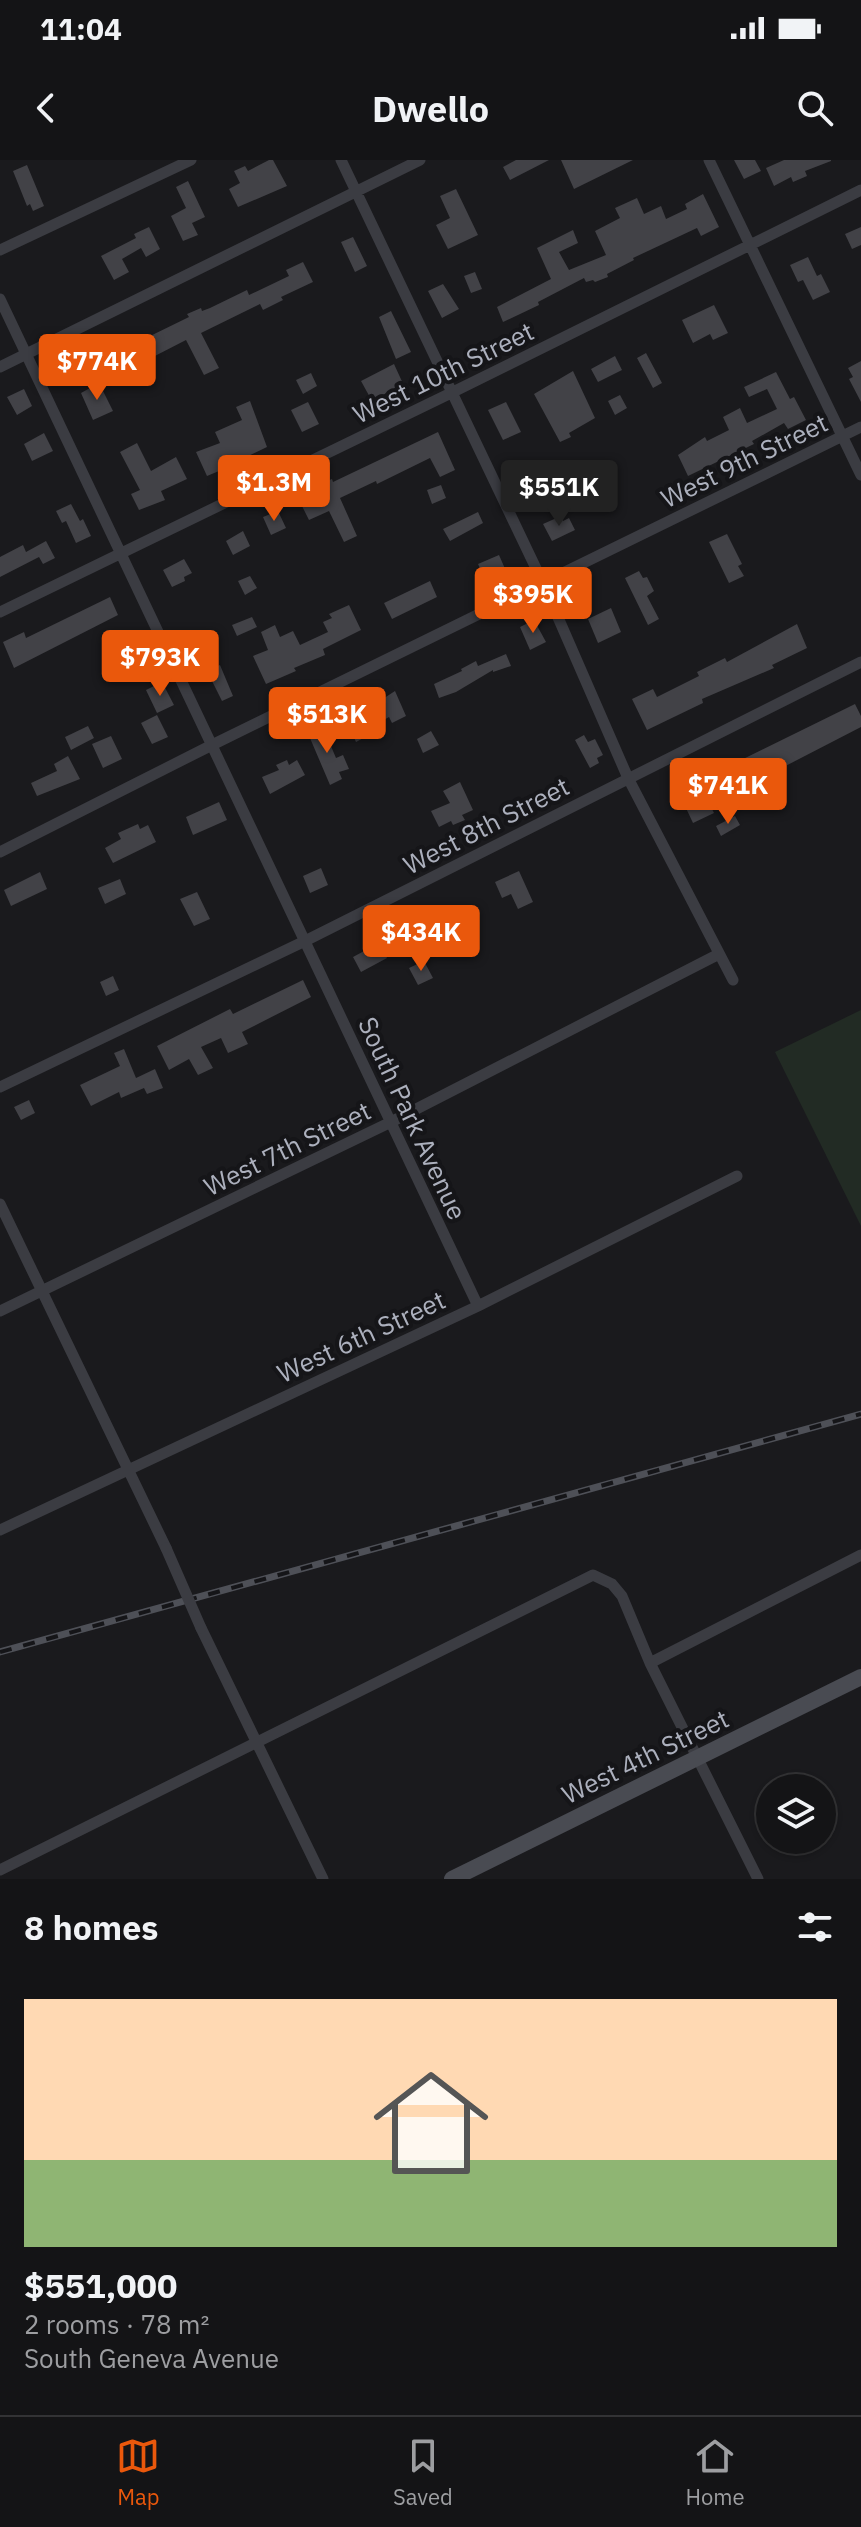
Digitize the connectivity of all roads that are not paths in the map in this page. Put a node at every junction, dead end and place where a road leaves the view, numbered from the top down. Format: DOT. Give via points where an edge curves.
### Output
graph roads {
  1 [pos="191,160"];
  2 [pos="341,160"];
  3 [pos="420,160"];
  4 [pos="709,160"];
  5 [pos="861,190"];
  6 [pos="356,191"];
  7 [pos="750,246"];
  8 [pos="0,250"];
  9 [pos="0,299"];
  10 [pos="26,354"];
  11 [pos="0,367"];
  12 [pos="451,393"];
  13 [pos="861,427"];
  14 [pos="843,436"];
  15 [pos="861,475"];
  16 [pos="120,552"];
  17 [pos="543,583"];
  18 [pos="0,612"];
  19 [pos="861,662"];
  20 [pos="212,745"];
  21 [pos="628,778"];
  22 [pos="0,852"];
  23 [pos="305,941"];
  24 [pos="719,954"];
  25 [pos="733,980"];
  26 [pos="0,1087"];
  27 [pos="391,1122"];
  28 [pos="737,1176"];
  29 [pos="0,1204"];
  30 [pos="42,1291"];
  31 [pos="478,1306"];
  32 [pos="0,1311"];
  33 [pos="128,1469"];
  34 [pos="0,1530"];
  35 [pos="861,1555"];
  36 [pos="650,1663"];
  37 [pos="861,1677"];
  38 [pos="258,1742"];
  39 [pos="698,1756"];
  40 [pos="3,1870"];
  41 [pos="323,1879"];
  42 [pos="452,1879"];
  43 [pos="758,1879"];
  1 -- 8 [label="street"];
  2 -- 6 [label="street"];
  3 -- 6 [label="street"];
  4 -- 7 [label="street"];
  5 -- 7 [label="street, West 10th Street"];
  6 -- 10 [label="street"];
  6 -- 12 [label="street"];
  7 -- 12 [label="street, West 10th Street"];
  7 -- 14 [label="street"];
  9 -- 10 [label="street, South Park Avenue"];
  10 -- 11 [label="street"];
  10 -- 16 [label="street, South Park Avenue"];
  12 -- 16 [label="street, West 10th Street"];
  12 -- 17 [label="street"];
  13 -- 14 [label="street, West 9th Street"];
  14 -- 15 [label="street"];
  14 -- 17 [label="street, West 9th Street"];
  16 -- 18 [label="street, West 10th Street"];
  16 -- 20 [label="street, South Park Avenue"];
  17 -- 20 [label="street, West 9th Street"];
  17 -- 21 [label="street"];
  19 -- 21 [label="street, West 8th Street"];
  20 -- 22 [label="street, West 9th Street"];
  20 -- 23 [label="street, South Park Avenue"];
  21 -- 23 [label="street, West 8th Street"];
  21 -- 24 [label="street"];
  23 -- 26 [label="street, West 8th Street"];
  23 -- 27 [label="street, South Park Avenue"];
  24 -- 25 [label="street"];
  24 -- 27 [label="street, West 7th Street"];
  27 -- 30 [label="street, West 7th Street"];
  27 -- 31 [label="street, South Park Avenue"];
  28 -- 31 [label="street, West 6th Street"];
  29 -- 30 [label="street"];
  30 -- 32 [label="street, West 7th Street"];
  30 -- 33 [label="street"];
  31 -- 33 [label="street, West 6th Street"];
  33 -- 34 [label="street, West 6th Street"];
  33 -- 38 [label="street, bridge"];
  35 -- 36 [label="street"];
  36 -- 38 [label="street" via="622,1596 593,1575"];
  36 -- 39 [label="street"];
  37 -- 39 [label="main road, West 4th Street"];
  38 -- 40 [label="street"];
  38 -- 41 [label="street"];
  39 -- 42 [label="main road, West 4th Street"];
  39 -- 43 [label="street"];
}
